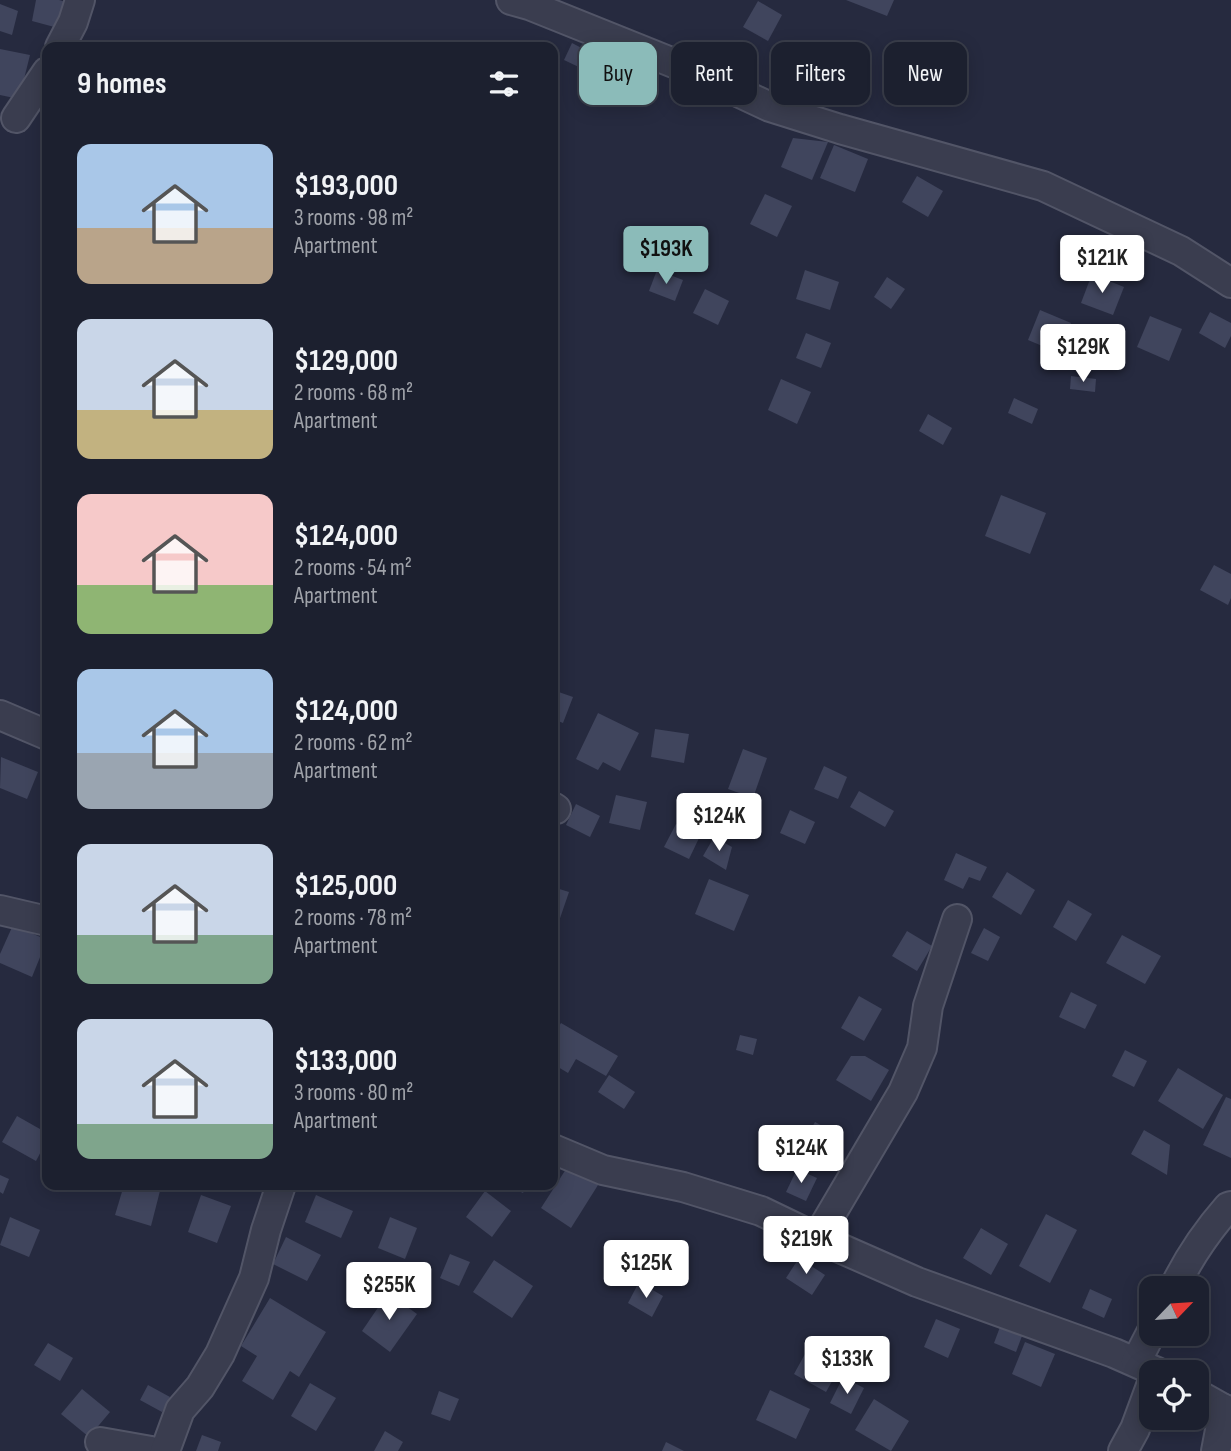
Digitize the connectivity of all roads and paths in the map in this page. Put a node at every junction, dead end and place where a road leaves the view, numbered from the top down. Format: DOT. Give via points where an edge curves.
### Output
graph roads {
  1 [pos="80,0"];
  2 [pos="511,0"];
  3 [pos="63,42"];
  4 [pos="42,79"];
  5 [pos="16,118"];
  6 [pos="1231,283"];
  7 [pos="0,715"];
  8 [pos="42,733"];
  9 [pos="0,910"];
  10 [pos="957,919"];
  11 [pos="42,920"];
  12 [pos="558,1151"];
  13 [pos="279,1190"];
  14 [pos="1231,1206"];
  15 [pos="817,1238"];
  16 [pos="1180,1276"];
  17 [pos="1139,1366"];
  18 [pos="1209,1401"];
  19 [pos="1227,1411"];
  20 [pos="1139,1415"];
  21 [pos="100,1442"];
  22 [pos="150,1451"];
  23 [pos="165,1451"];
  24 [pos="1123,1451"];
  25 [pos="1216,1451"];
  1 -- 3 [label="street"];
  2 -- 6 [label="street" via="691,70 770,107 1043,186 1181,251"];
  4 -- 5 [label="street"];
  7 -- 8 [label="street"];
  9 -- 11 [label="street"];
  10 -- 15 [label="street" via="928,1006 922,1048 903,1092"];
  12 -- 15 [label="street" via="603,1170 683,1187 761,1211"];
  13 -- 23 [label="street" via="254,1278 220,1354 180,1410"];
  14 -- 16 [label="street" via="1212,1225"];
  15 -- 17 [label="street" via="917,1282"];
  18 -- 19 [label="street"];
  19 -- 25 [label="street"];
  20 -- 24 [label="street"];
  21 -- 22 [label="street"];
}
